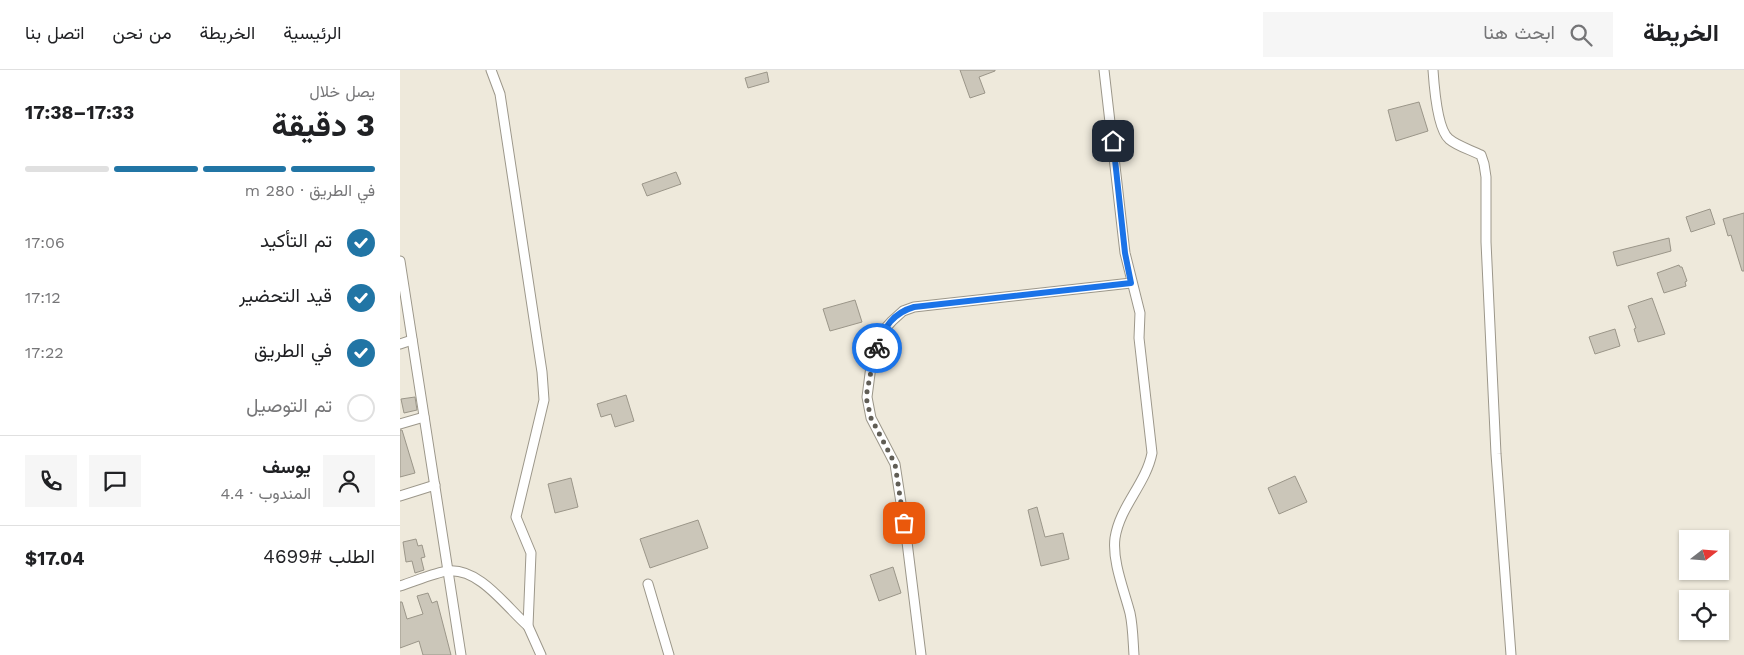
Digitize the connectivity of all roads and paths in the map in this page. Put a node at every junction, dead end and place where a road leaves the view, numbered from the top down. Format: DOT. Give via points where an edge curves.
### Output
graph roads {
  1 [pos="491,70"];
  2 [pos="1104,70"];
  3 [pos="1433,70"];
  4 [pos="400,260"];
  5 [pos="1131,283"];
  6 [pos="412,340"];
  7 [pos="400,344"];
  8 [pos="424,417"];
  9 [pos="400,424"];
  10 [pos="436,485"];
  11 [pos="400,496"];
  12 [pos="448,571"];
  13 [pos="648,584"];
  14 [pos="400,586"];
  15 [pos="528,626"];
  16 [pos="461,655"];
  17 [pos="541,655"];
  18 [pos="669,655"];
  19 [pos="921,655"];
  20 [pos="1134,655"];
  21 [pos="1511,655"];
  1 -- 15 [label="street" via="500,94 544,400 516,517 530,553"];
  2 -- 5 [label="street"];
  3 -- 21 [label="street" via="1435,101 1445,133 1448,138 1481,155 1486,177 1496,454"];
  4 -- 6 [label="street"];
  5 -- 19 [label="street" via="914,307 902,310 882,332 866,397 871,418 895,464"];
  5 -- 20 [label="street" via="1140,313 1139,338 1152,453 1142,481 1123,512 1115,538 1115,554 1133,632"];
  6 -- 7 [label="street"];
  6 -- 8 [label="street"];
  8 -- 9 [label="street"];
  8 -- 10 [label="street"];
  10 -- 11 [label="street"];
  10 -- 12 [label="street"];
  12 -- 14 [label="street"];
  12 -- 15 [label="street" via="483,581"];
  12 -- 16 [label="street"];
  13 -- 18 [label="street"];
  15 -- 17 [label="street"];
}
